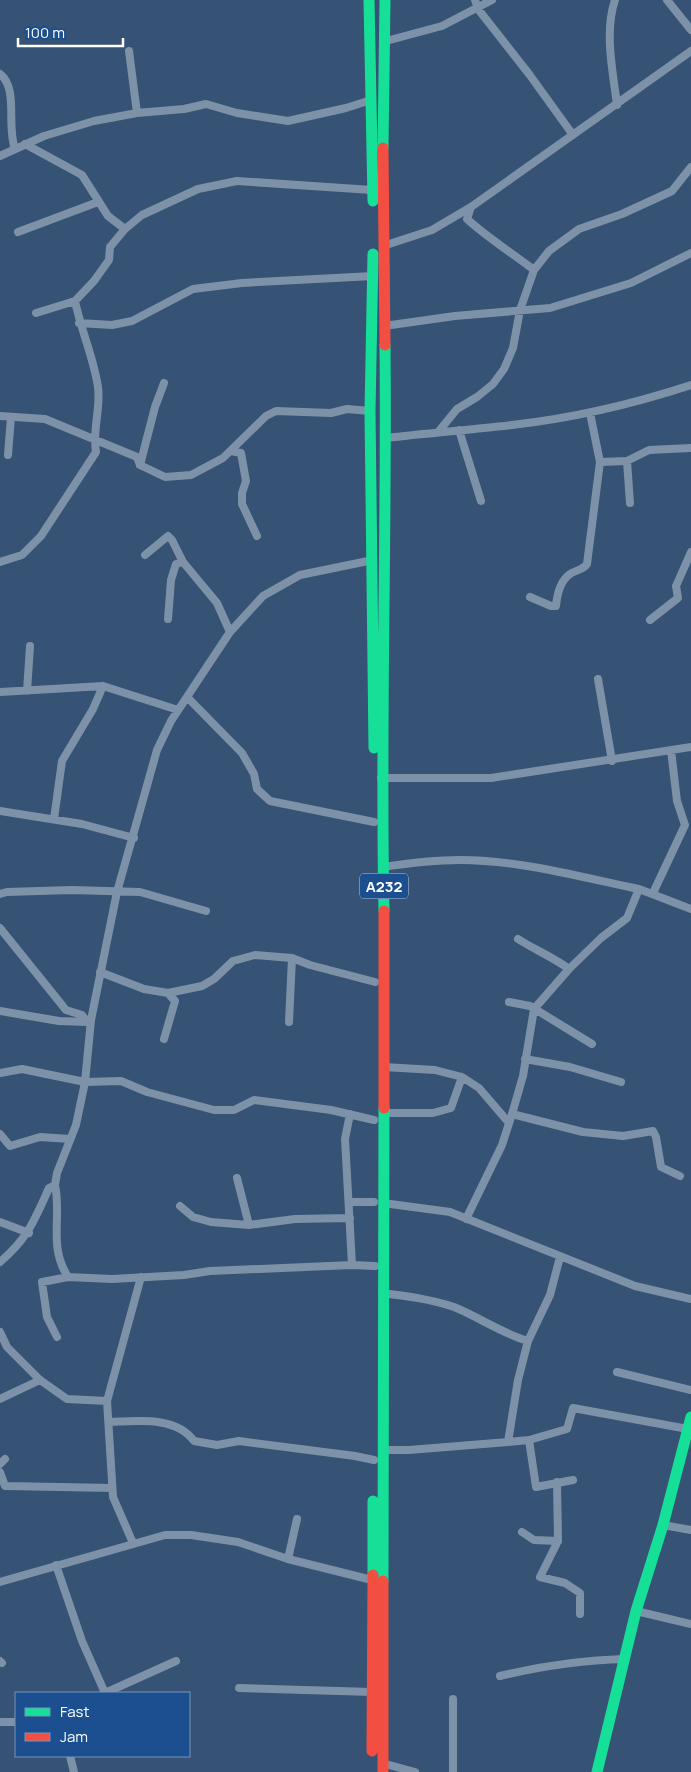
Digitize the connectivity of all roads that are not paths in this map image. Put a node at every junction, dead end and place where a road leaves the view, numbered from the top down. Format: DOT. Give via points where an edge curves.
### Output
graph roads {
  1 [pos="369,0"];
  2 [pos="385,0"];
  3 [pos="475,0"];
  4 [pos="492,0"];
  5 [pos="615,0"];
  6 [pos="668,0"];
  7 [pos="478,9"];
  8 [pos="691,30"];
  9 [pos="386,41"];
  10 [pos="129,51"];
  11 [pos="691,51"];
  12 [pos="0,74"];
  13 [pos="372,100"];
  14 [pos="617,105"];
  15 [pos="137,113"];
  16 [pos="573,135"];
  17 [pos="25,144"];
  18 [pos="15,149"];
  19 [pos="0,156"];
  20 [pos="691,167"];
  21 [pos="372,190"];
  22 [pos="98,202"];
  23 [pos="471,207"];
  24 [pos="125,229"];
  25 [pos="18,232"];
  26 [pos="383,246"];
  27 [pos="691,253"];
  28 [pos="534,270"];
  29 [pos="373,276"];
  30 [pos="75,301"];
  31 [pos="520,310"];
  32 [pos="36,314"];
  33 [pos="80,323"];
  34 [pos="384,326"];
  35 [pos="164,383"];
  36 [pos="691,385"];
  37 [pos="370,411"];
  38 [pos="590,413"];
  39 [pos="0,416"];
  40 [pos="12,416"];
  41 [pos="459,430"];
  42 [pos="439,431"];
  43 [pos="93,438"];
  44 [pos="386,438"];
  45 [pos="691,448"];
  46 [pos="231,450"];
  47 [pos="8,455"];
  48 [pos="627,461"];
  49 [pos="600,462"];
  50 [pos="140,465"];
  51 [pos="481,501"];
  52 [pos="630,503"];
  53 [pos="257,536"];
  54 [pos="691,552"];
  55 [pos="145,555"];
  56 [pos="373,560"];
  57 [pos="0,562"];
  58 [pos="183,562"];
  59 [pos="530,598"];
  60 [pos="168,619"];
  61 [pos="650,620"];
  62 [pos="230,632"];
  63 [pos="30,646"];
  64 [pos="598,679"];
  65 [pos="102,686"];
  66 [pos="27,691"];
  67 [pos="0,692"];
  68 [pos="188,698"];
  69 [pos="178,710"];
  70 [pos="691,747"];
  71 [pos="671,750"];
  72 [pos="612,761"];
  73 [pos="381,778"];
  74 [pos="0,811"];
  75 [pos="54,819"];
  76 [pos="374,822"];
  77 [pos="688,825"];
  78 [pos="134,838"];
  79 [pos="383,866"];
  80 [pos="639,889"];
  81 [pos="117,892"];
  82 [pos="653,893"];
  83 [pos="0,894"];
  84 [pos="691,909"];
  85 [pos="206,911"];
  86 [pos="0,928"];
  87 [pos="518,940"];
  88 [pos="292,958"];
  89 [pos="569,969"];
  90 [pos="100,972"];
  91 [pos="375,982"];
  92 [pos="168,993"];
  93 [pos="509,1002"];
  94 [pos="534,1009"];
  95 [pos="0,1011"];
  96 [pos="89,1021"];
  97 [pos="289,1022"];
  98 [pos="164,1039"];
  99 [pos="592,1044"];
  100 [pos="525,1059"];
  101 [pos="384,1067"];
  102 [pos="0,1073"];
  103 [pos="462,1077"];
  104 [pos="86,1082"];
  105 [pos="621,1082"];
  106 [pos="350,1114"];
  107 [pos="512,1114"];
  108 [pos="379,1116"];
  109 [pos="509,1123"];
  110 [pos="0,1134"];
  111 [pos="70,1139"];
  112 [pos="680,1176"];
  113 [pos="237,1178"];
  114 [pos="55,1185"];
  115 [pos="350,1202"];
  116 [pos="379,1202"];
  117 [pos="180,1206"];
  118 [pos="350,1218"];
  119 [pos="466,1219"];
  120 [pos="0,1222"];
  121 [pos="249,1225"];
  122 [pos="28,1233"];
  123 [pos="560,1257"];
  124 [pos="0,1262"];
  125 [pos="352,1265"];
  126 [pos="375,1266"];
  127 [pos="68,1276"];
  128 [pos="141,1278"];
  129 [pos="382,1293"];
  130 [pos="691,1299"];
  131 [pos="0,1332"];
  132 [pos="56,1337"];
  133 [pos="528,1341"];
  134 [pos="617,1372"];
  135 [pos="40,1380"];
  136 [pos="691,1390"];
  137 [pos="0,1399"];
  138 [pos="107,1401"];
  139 [pos="691,1417"];
  140 [pos="110,1422"];
  141 [pos="688,1429"];
  142 [pos="529,1440"];
  143 [pos="508,1442"];
  144 [pos="384,1450"];
  145 [pos="374,1460"];
  146 [pos="0,1472"];
  147 [pos="573,1480"];
  148 [pos="557,1482"];
  149 [pos="112,1488"];
  150 [pos="297,1520"];
  151 [pos="663,1525"];
  152 [pos="691,1530"];
  153 [pos="522,1532"];
  154 [pos="558,1541"];
  155 [pos="133,1543"];
  156 [pos="288,1559"];
  157 [pos="56,1565"];
  158 [pos="372,1580"];
  159 [pos="0,1582"];
  160 [pos="636,1611"];
  161 [pos="580,1614"];
  162 [pos="691,1624"];
  163 [pos="371,1639"];
  164 [pos="383,1641"];
  165 [pos="624,1659"];
  166 [pos="176,1662"];
  167 [pos="500,1676"];
  168 [pos="239,1688"];
  169 [pos="105,1692"];
  170 [pos="107,1692"];
  171 [pos="372,1692"];
  172 [pos="453,1699"];
  173 [pos="0,1722"];
  174 [pos="15,1722"];
  175 [pos="70,1757"];
  176 [pos="383,1768"];
  177 [pos="74,1772"];
  178 [pos="373,1772"];
  179 [pos="415,1772"];
  180 [pos="453,1772"];
  181 [pos="596,1772"];
  1 -- 13 [label="main road, A232"];
  2 -- 9 [label="main road, A232"];
  3 -- 7 [label="street"];
  4 -- 7 [label="street"];
  5 -- 14 [label="street" via="610,26"];
  6 -- 8 [label="street"];
  7 -- 9 [label="street" via="442,26"];
  7 -- 16 [label="street"];
  9 -- 26 [label="main road, A232"];
  10 -- 15 [label="street"];
  11 -- 14 [label="street"];
  12 -- 18 [label="street" via="11,95 10,137"];
  13 -- 15 [label="street" via="288,121 237,113 206,104"];
  13 -- 21 [label="main road, A232"];
  14 -- 16 [label="street"];
  15 -- 17 [label="street" via="94,121"];
  16 -- 23 [label="street"];
  17 -- 18 [label="street"];
  17 -- 22 [label="street" via="82,175"];
  18 -- 19 [label="street"];
  20 -- 28 [label="street" via="672,191 579,229 565,238"];
  21 -- 24 [label="street" via="237,181 198,189 142,215"];
  21 -- 29 [label="main road, A232"];
  22 -- 24 [label="street" via="108,216"];
  22 -- 25 [label="street"];
  23 -- 26 [label="street" via="432,230"];
  23 -- 28 [label="street" via="467,219 485,236"];
  24 -- 30 [label="street" via="110,247 109,260"];
  26 -- 34 [label="main road, A232"];
  27 -- 31 [label="street" via="622,286 550,308"];
  28 -- 31 [label="street"];
  29 -- 33 [label="street" via="200,288 180,294 132,322 112,325"];
  29 -- 37 [label="main road, A232"];
  30 -- 32 [label="street"];
  30 -- 33 [label="street"];
  31 -- 34 [label="street"];
  31 -- 42 [label="street" via="513,348 504,368 493,384 457,409"];
  33 -- 43 [label="street" via="98,388 99,405"];
  34 -- 44 [label="main road, A232"];
  35 -- 50 [label="street"];
  36 -- 38 [label="street"];
  37 -- 46 [label="street" via="347,408 331,413 276,411 266,416"];
  37 -- 56 [label="main road, A232"];
  38 -- 41 [label="street" via="512,426"];
  38 -- 49 [label="street"];
  39 -- 40 [label="street"];
  40 -- 43 [label="street" via="45,420"];
  40 -- 47 [label="street"];
  41 -- 42 [label="street"];
  41 -- 51 [label="street"];
  42 -- 44 [label="street"];
  43 -- 50 [label="street" via="137,457"];
  43 -- 57 [label="street" via="96,452 42,536 22,555"];
  44 -- 73 [label="main road, A232"];
  45 -- 48 [label="street" via="649,450"];
  46 -- 50 [label="street" via="191,475 165,477"];
  46 -- 53 [label="street" via="242,454 246,481 242,504"];
  48 -- 49 [label="street"];
  48 -- 52 [label="street"];
  49 -- 59 [label="street" via="587,564 566,577 558,591 556,606"];
  54 -- 61 [label="street" via="676,586 678,598"];
  55 -- 58 [label="street" via="168,536"];
  56 -- 62 [label="street" via="300,575 263,596"];
  56 -- 76 [label="main road, A232"];
  58 -- 60 [label="street" via="176,564 171,580"];
  58 -- 62 [label="street" via="217,603"];
  62 -- 68 [label="street"];
  63 -- 66 [label="street"];
  64 -- 72 [label="street"];
  65 -- 66 [label="street"];
  65 -- 69 [label="street"];
  65 -- 75 [label="street" via="93,709 62,761"];
  66 -- 67 [label="street"];
  68 -- 69 [label="street"];
  68 -- 76 [label="street" via="242,753 254,774 257,789 270,801"];
  69 -- 78 [label="street" via="158,750"];
  70 -- 71 [label="street"];
  71 -- 72 [label="street"];
  71 -- 77 [label="street" via="677,801"];
  72 -- 73 [label="street" via="491,778"];
  73 -- 79 [label="main road, A232"];
  74 -- 75 [label="street"];
  75 -- 78 [label="street"];
  76 -- 91 [label="main road, A232"];
  77 -- 82 [label="street"];
  78 -- 81 [label="street"];
  79 -- 80 [label="street" via="461,860 496,863 538,868"];
  79 -- 101 [label="main road, A232"];
  80 -- 82 [label="street"];
  80 -- 89 [label="street" via="627,918"];
  81 -- 83 [label="street" via="72,890"];
  81 -- 85 [label="street" via="140,892"];
  81 -- 90 [label="street"];
  82 -- 84 [label="street"];
  86 -- 96 [label="street" via="66,1010"];
  87 -- 89 [label="street"];
  88 -- 91 [label="street"];
  88 -- 92 [label="street" via="255,956 233,961 202,986"];
  88 -- 97 [label="street"];
  89 -- 94 [label="street"];
  90 -- 92 [label="street" via="144,989"];
  90 -- 96 [label="street"];
  91 -- 108 [label="main road, A232"];
  92 -- 98 [label="street" via="175,1001"];
  93 -- 94 [label="street"];
  94 -- 99 [label="street"];
  94 -- 100 [label="street"];
  95 -- 96 [label="street" via="59,1021"];
  96 -- 104 [label="street"];
  100 -- 105 [label="street" via="570,1067"];
  100 -- 107 [label="street"];
  101 -- 103 [label="street" via="436,1070"];
  101 -- 108 [label="main road, A232"];
  102 -- 104 [label="street" via="22,1069"];
  103 -- 108 [label="street" via="451,1108 433,1113"];
  103 -- 109 [label="street" via="479,1088"];
  104 -- 106 [label="street" via="121,1082 214,1110 234,1110 254,1100"];
  104 -- 111 [label="street"];
  106 -- 108 [label="street"];
  106 -- 115 [label="street" via="345,1139"];
  107 -- 109 [label="street"];
  107 -- 112 [label="street" via="583,1132 623,1136 653,1131 661,1167"];
  108 -- 116 [label="main road, A232"];
  109 -- 119 [label="street" via="502,1145"];
  110 -- 111 [label="street" via="10,1146 40,1137"];
  111 -- 114 [label="street"];
  113 -- 121 [label="street"];
  114 -- 122 [label="street" via="49,1188"];
  114 -- 127 [label="street" via="59,1263"];
  115 -- 116 [label="street"];
  115 -- 118 [label="street"];
  116 -- 119 [label="street" via="450,1212"];
  116 -- 126 [label="main road, A232"];
  116 -- 129 [label="main road, A232"];
  117 -- 121 [label="street" via="193,1217 211,1222"];
  118 -- 121 [label="street" via="295,1219"];
  118 -- 125 [label="street"];
  119 -- 123 [label="street"];
  120 -- 122 [label="street"];
  122 -- 124 [label="street" via="19,1246"];
  123 -- 130 [label="street" via="635,1286"];
  123 -- 133 [label="street" via="550,1295"];
  125 -- 126 [label="street"];
  125 -- 128 [label="street" via="210,1271"];
  126 -- 145 [label="main road, A232"];
  127 -- 128 [label="street"];
  127 -- 132 [label="street" via="42,1282 47,1317"];
  128 -- 138 [label="street"];
  129 -- 133 [label="street" via="424,1298"];
  129 -- 144 [label="main road, A232"];
  131 -- 135 [label="street" via="7,1346"];
  133 -- 143 [label="street"];
  134 -- 136 [label="street"];
  135 -- 137 [label="street"];
  135 -- 138 [label="street" via="67,1399"];
  138 -- 140 [label="street"];
  139 -- 141 [label="main road"];
  140 -- 145 [label="street" via="154,1421 186,1430 194,1441 216,1445 247,1442"];
  140 -- 149 [label="street"];
  141 -- 142 [label="street" via="573,1408 566,1429"];
  141 -- 151 [label="main road"];
  142 -- 143 [label="street"];
  142 -- 148 [label="street" via="536,1487"];
  143 -- 144 [label="street"];
  144 -- 164 [label="main road, A232"];
  145 -- 158 [label="main road, A232"];
  146 -- 149 [label="street" via="5,1486"];
  147 -- 148 [label="street"];
  148 -- 154 [label="street"];
  149 -- 155 [label="street"];
  150 -- 156 [label="street"];
  151 -- 152 [label="street"];
  151 -- 160 [label="main road"];
  153 -- 154 [label="street" via="534,1540"];
  154 -- 161 [label="street" via="540,1576 574,1587 580,1593"];
  155 -- 156 [label="street" via="165,1535 191,1535 238,1542"];
  155 -- 157 [label="street"];
  156 -- 158 [label="street"];
  157 -- 159 [label="street"];
  157 -- 169 [label="street" via="82,1641"];
  158 -- 163 [label="main road, A232"];
  160 -- 162 [label="street"];
  160 -- 165 [label="main road"];
  163 -- 164 [label="main road"];
  163 -- 171 [label="main road, A232"];
  164 -- 176 [label="main road, A232"];
  165 -- 167 [label="street" via="586,1660"];
  165 -- 181 [label="main road"];
  166 -- 170 [label="street"];
  168 -- 171 [label="street"];
  171 -- 178 [label="main road, A232"];
  172 -- 180 [label="street"];
  173 -- 174 [label="street"];
  175 -- 177 [label="street"];
  176 -- 179 [label="street"];
}
